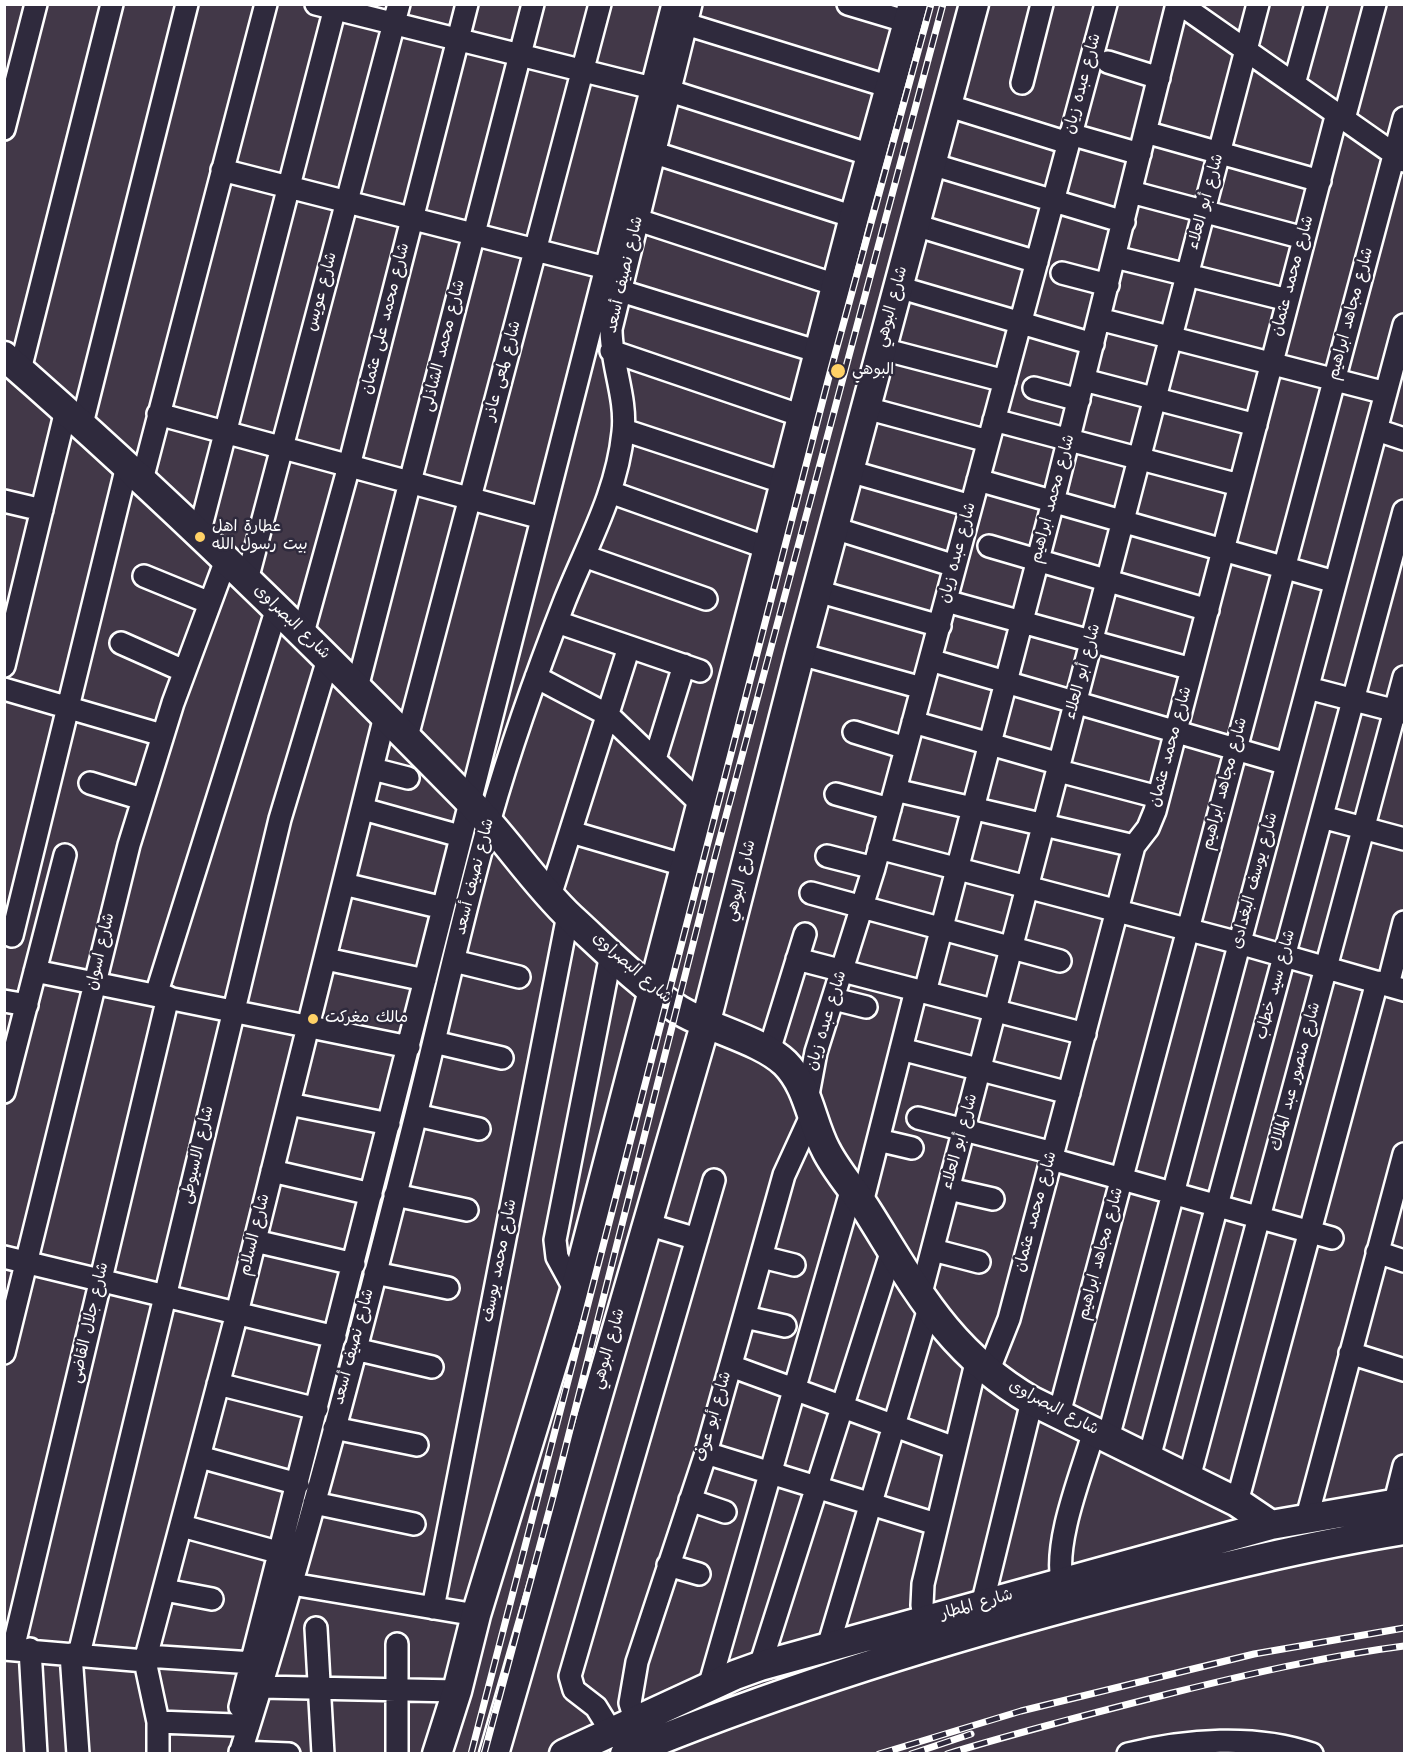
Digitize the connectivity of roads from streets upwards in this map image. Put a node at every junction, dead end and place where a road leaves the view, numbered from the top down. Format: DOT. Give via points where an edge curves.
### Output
graph roads {
  1 [pos="36,4"];
  2 [pos="112,4"];
  3 [pos="187,4"];
  4 [pos="266,4"];
  5 [pos="467,4"];
  6 [pos="533,4"];
  7 [pos="600,4"];
  8 [pos="673,4"];
  9 [pos="848,4"];
  10 [pos="974,4"];
  11 [pos="1042,4"];
  12 [pos="1106,4"];
  13 [pos="1178,4"];
  14 [pos="1258,4"];
  15 [pos="1316,4"];
  16 [pos="1375,4"];
  17 [pos="329,6"];
  18 [pos="910,13"];
  19 [pos="396,14"];
  20 [pos="689,14"];
  21 [pos="459,40"];
  22 [pos="1246,51"];
  23 [pos="520,55"];
  24 [pos="1108,62"];
  25 [pos="583,71"];
  26 [pos="1159,78"];
  27 [pos="1022,83"];
  28 [pos="1294,84"];
  29 [pos="890,87"];
  30 [pos="661,90"];
  31 [pos="946,105"];
  32 [pos="1340,116"];
  33 [pos="1404,118"];
  34 [pos="4,129"];
  35 [pos="1145,132"];
  36 [pos="1069,139"];
  37 [pos="655,153"];
  38 [pos="1220,153"];
  39 [pos="1140,154"];
  40 [pos="871,155"];
  41 [pos="1400,158"];
  42 [pos="931,164"];
  43 [pos="222,170"];
  44 [pos="1320,180"];
  45 [pos="288,187"];
  46 [pos="1131,192"];
  47 [pos="1053,201"];
  48 [pos="346,202"];
  49 [pos="1204,211"];
  50 [pos="854,217"];
  51 [pos="413,219"];
  52 [pos="638,220"];
  53 [pos="1124,222"];
  54 [pos="915,225"];
  55 [pos="474,234"];
  56 [pos="1304,238"];
  57 [pos="535,250"];
  58 [pos="1115,257"];
  59 [pos="1037,262"];
  60 [pos="606,268"];
  61 [pos="1062,273"];
  62 [pos="1188,276"];
  63 [pos="836,285"];
  64 [pos="1108,285"];
  65 [pos="898,287"];
  66 [pos="621,291"];
  67 [pos="1288,300"];
  68 [pos="1099,319"];
  69 [pos="1020,323"];
  70 [pos="1404,325"];
  71 [pos="1172,338"];
  72 [pos="1093,344"];
  73 [pos="882,349"];
  74 [pos="611,351"];
  75 [pos="819,352"];
  76 [pos="12,363"];
  77 [pos="1272,363"];
  78 [pos="1334,379"];
  79 [pos="1005,381"];
  80 [pos="1034,388"];
  81 [pos="1082,390"];
  82 [pos="1386,393"];
  83 [pos="1156,399"];
  84 [pos="866,408"];
  85 [pos="159,414"];
  86 [pos="802,416"];
  87 [pos="74,417"];
  88 [pos="994,420"];
  89 [pos="1256,425"];
  90 [pos="624,430"];
  91 [pos="1377,430"];
  92 [pos="225,432"];
  93 [pos="1404,439"];
  94 [pos="1069,440"];
  95 [pos="988,441"];
  96 [pos="282,447"];
  97 [pos="1140,459"];
  98 [pos="349,466"];
  99 [pos="849,471"];
  100 [pos="134,473"];
  101 [pos="978,480"];
  102 [pos="410,482"];
  103 [pos="785,483"];
  104 [pos="1239,485"];
  105 [pos="610,492"];
  106 [pos="470,498"];
  107 [pos="4,501"];
  108 [pos="1053,502"];
  109 [pos="970,506"];
  110 [pos="42,510"];
  111 [pos="1404,511"];
  112 [pos="542,518"];
  113 [pos="1123,521"];
  114 [pos="834,528"];
  115 [pos="199,534"];
  116 [pos="988,546"];
  117 [pos="768,548"];
  118 [pos="1223,550"];
  119 [pos="584,556"];
  120 [pos="226,560"];
  121 [pos="1038,560"];
  122 [pos="955,566"];
  123 [pos="1284,567"];
  124 [pos="144,576"];
  125 [pos="247,580"];
  126 [pos="1108,581"];
  127 [pos="1335,582"];
  128 [pos="817,591"];
  129 [pos="706,599"];
  130 [pos="946,601"];
  131 [pos="210,603"];
  132 [pos="277,608"];
  133 [pos="1208,610"];
  134 [pos="557,622"];
  135 [pos="1021,622"];
  136 [pos="940,626"];
  137 [pos="303,633"];
  138 [pos="1092,642"];
  139 [pos="121,643"];
  140 [pos="629,647"];
  141 [pos="800,654"];
  142 [pos="328,659"];
  143 [pos="930,660"];
  144 [pos="4,666"];
  145 [pos="1192,669"];
  146 [pos="184,671"];
  147 [pos="1404,676"];
  148 [pos="536,677"];
  149 [pos="1005,682"];
  150 [pos="357,688"];
  151 [pos="922,688"];
  152 [pos="1308,688"];
  153 [pos="4,689"];
  154 [pos="1353,700"];
  155 [pos="1076,703"];
  156 [pos="68,706"];
  157 [pos="1400,712"];
  158 [pos="608,715"];
  159 [pos="385,716"];
  160 [pos="913,722"];
  161 [pos="854,732"];
  162 [pos="1176,732"];
  163 [pos="162,735"];
  164 [pos="407,737"];
  165 [pos="990,744"];
  166 [pos="906,748"];
  167 [pos="1236,749"];
  168 [pos="655,759"];
  169 [pos="1287,764"];
  170 [pos="1059,767"];
  171 [pos="373,769"];
  172 [pos="408,778"];
  173 [pos="90,783"];
  174 [pos="836,794"];
  175 [pos="1158,797"];
  176 [pos="142,800"];
  177 [pos="469,800"];
  178 [pos="892,800"];
  179 [pos="701,804"];
  180 [pos="363,808"];
  181 [pos="974,809"];
  182 [pos="1322,817"];
  183 [pos="489,820"];
  184 [pos="1045,825"];
  185 [pos="1364,828"];
  186 [pos="571,832"];
  187 [pos="460,836"];
  188 [pos="1404,839"];
  189 [pos="1134,846"];
  190 [pos="65,855"];
  191 [pos="827,856"];
  192 [pos="876,858"];
  193 [pos="687,866"];
  194 [pos="958,869"];
  195 [pos="344,884"];
  196 [pos="1028,888"];
  197 [pos="811,893"];
  198 [pos="559,905"];
  199 [pos="443,909"];
  200 [pos="863,909"];
  201 [pos="1118,911"];
  202 [pos="1404,922"];
  203 [pos="942,930"];
  204 [pos="1188,930"];
  205 [pos="805,934"];
  206 [pos="8,936"];
  207 [pos="42,942"];
  208 [pos="1239,943"];
  209 [pos="1012,949"];
  210 [pos="611,954"];
  211 [pos="1284,956"];
  212 [pos="326,959"];
  213 [pos="797,959"];
  214 [pos="454,961"];
  215 [pos="1059,961"];
  216 [pos="1326,968"];
  217 [pos="35,971"];
  218 [pos="843,971"];
  219 [pos="519,977"];
  220 [pos="425,980"];
  221 [pos="95,983"];
  222 [pos="1390,986"];
  223 [pos="653,991"];
  224 [pos="921,991"];
  225 [pos="162,996"];
  226 [pos="834,999"];
  227 [pos="4,1000"];
  228 [pos="27,1005"];
  229 [pos="866,1007"];
  230 [pos="235,1010"];
  231 [pos="996,1011"];
  232 [pos="309,1025"];
  233 [pos="705,1025"];
  234 [pos="1085,1034"];
  235 [pos="434,1042"];
  236 [pos="409,1047"];
  237 [pos="901,1049"];
  238 [pos="769,1051"];
  239 [pos="502,1058"];
  240 [pos="8,1064"];
  241 [pos="980,1069"];
  242 [pos="4,1092"];
  243 [pos="1069,1093"];
  244 [pos="289,1104"];
  245 [pos="810,1107"];
  246 [pos="416,1115"];
  247 [pos="918,1118"];
  248 [pos="389,1124"];
  249 [pos="479,1129"];
  250 [pos="964,1131"];
  251 [pos="878,1140"];
  252 [pos="912,1148"];
  253 [pos="1404,1154"];
  254 [pos="1052,1156"];
  255 [pos="272,1171"];
  256 [pos="1122,1179"];
  257 [pos="714,1180"];
  258 [pos="949,1189"];
  259 [pos="371,1194"];
  260 [pos="1173,1194"];
  261 [pos="395,1195"];
  262 [pos="857,1196"];
  263 [pos="993,1199"];
  264 [pos="1217,1206"];
  265 [pos="467,1210"];
  266 [pos="1259,1217"];
  267 [pos="647,1224"];
  268 [pos="1310,1232"];
  269 [pos="1332,1238"];
  270 [pos="697,1239"];
  271 [pos="255,1241"];
  272 [pos="892,1250"];
  273 [pos="933,1250"];
  274 [pos="1377,1252"];
  275 [pos="4,1257"];
  276 [pos="762,1257"];
  277 [pos="1404,1261"];
  278 [pos="27,1262"];
  279 [pos="979,1262"];
  280 [pos="354,1264"];
  281 [pos="794,1265"];
  282 [pos="375,1273"];
  283 [pos="101,1280"];
  284 [pos="448,1288"];
  285 [pos="575,1290"];
  286 [pos="166,1296"];
  287 [pos="925,1301"];
  288 [pos="237,1313"];
  289 [pos="745,1317"];
  290 [pos="785,1326"];
  291 [pos="335,1337"];
  292 [pos="355,1349"];
  293 [pos="4,1353"];
  294 [pos="1350,1353"];
  295 [pos="730,1366"];
  296 [pos="432,1367"];
  297 [pos="982,1367"];
  298 [pos="1404,1370"];
  299 [pos="218,1384"];
  300 [pos="793,1389"];
  301 [pos="1032,1401"];
  302 [pos="842,1407"];
  303 [pos="317,1409"];
  304 [pos="1059,1414"];
  305 [pos="894,1425"];
  306 [pos="334,1428"];
  307 [pos="1101,1435"];
  308 [pos="417,1445"];
  309 [pos="955,1448"];
  310 [pos="706,1453"];
  311 [pos="200,1457"];
  312 [pos="1149,1458"];
  313 [pos="1404,1467"];
  314 [pos="770,1473"];
  315 [pos="1189,1478"];
  316 [pos="298,1484"];
  317 [pos="817,1487"];
  318 [pos="690,1500"];
  319 [pos="1238,1502"];
  320 [pos="1400,1502"];
  321 [pos="314,1503"];
  322 [pos="870,1504"];
  323 [pos="725,1512"];
  324 [pos="1307,1517"];
  325 [pos="414,1524"];
  326 [pos="936,1524"];
  327 [pos="1271,1525"];
  328 [pos="182,1526"];
  329 [pos="1404,1530"];
  330 [pos="1230,1551"];
  331 [pos="281,1552"];
  332 [pos="668,1565"];
  333 [pos="699,1574"];
  334 [pos="1062,1581"];
  335 [pos="292,1584"];
  336 [pos="165,1590"];
  337 [pos="212,1599"];
  338 [pos="982,1605"];
  339 [pos="434,1608"];
  340 [pos="476,1615"];
  341 [pos="316,1628"];
  342 [pos="928,1633"];
  343 [pos="397,1644"];
  344 [pos="828,1647"];
  345 [pos="16,1649"];
  346 [pos="75,1654"];
  347 [pos="145,1658"];
  348 [pos="253,1663"];
  349 [pos="760,1666"];
  350 [pos="261,1687"];
  351 [pos="709,1687"];
  352 [pos="318,1688"];
  353 [pos="396,1690"];
  354 [pos="457,1691"];
  355 [pos="158,1722"];
  356 [pos="235,1725"];
  357 [pos="624,1736"];
  358 [pos="236,1753"];
  359 [pos="267,1753"];
  360 [pos="36,1754"];
  361 [pos="78,1754"];
  362 [pos="158,1754"];
  363 [pos="289,1754"];
  364 [pos="323,1754"];
  365 [pos="397,1754"];
  366 [pos="437,1754"];
  367 [pos="494,1754"];
  368 [pos="564,1754"];
  369 [pos="1128,1754"];
  370 [pos="1312,1754"];
  1 -- 34 [label="street"];
  2 -- 76 [label="street"];
  3 -- 87 [label="street"];
  4 -- 43 [label="street"];
  5 -- 21 [label="street, شارع محمد على عثمان"];
  6 -- 23 [label="street, شارع محمد الشاذلى"];
  7 -- 25 [label="street, شارع لمعى عاذر"];
  8 -- 30 [label="street, شارع نصيف أسعد"];
  9 -- 18 [label="street"];
  10 -- 31 [label="street, شارع البوهي"];
  11 -- 27 [label="street"];
  12 -- 36 [label="street, شارع عبده زيان"];
  13 -- 22 [label="street"];
  13 -- 26 [label="street, شارع محمد ابراهيم"];
  14 -- 22 [label="street, شارع أبو العلاء"];
  15 -- 28 [label="street"];
  16 -- 32 [label="street, شارع محمد عثمان"];
  17 -- 19 [label="street"];
  17 -- 45 [label="street"];
  18 -- 29 [label="street"];
  19 -- 21 [label="street"];
  19 -- 48 [label="street, شارع عويس"];
  20 -- 29 [label="street"];
  20 -- 30 [label="street, شارع نصيف أسعد"];
  21 -- 23 [label="street"];
  21 -- 51 [label="street, شارع محمد على عثمان"];
  22 -- 28 [label="street"];
  22 -- 38 [label="street, شارع أبو العلاء"];
  23 -- 25 [label="street"];
  23 -- 55 [label="street, شارع محمد الشاذلى"];
  24 -- 26 [label="street"];
  25 -- 30 [label="street"];
  25 -- 57 [label="street, شارع لمعى عاذر"];
  26 -- 35 [label="street, شارع محمد ابراهيم"];
  28 -- 32 [label="street"];
  29 -- 40 [label="street"];
  30 -- 37 [label="street, شارع نصيف أسعد"];
  30 -- 40 [label="street"];
  30 -- 60 [label="street, شارع نصيف أسعد"];
  31 -- 36 [label="street"];
  31 -- 42 [label="street, شارع البوهي"];
  32 -- 41 [label="street"];
  32 -- 44 [label="street, شارع محمد عثمان"];
  33 -- 41 [label="street, شارع مجاهد ابراهيم"];
  35 -- 38 [label="street"];
  35 -- 39 [label="street, شارع محمد ابراهيم"];
  36 -- 39 [label="street"];
  36 -- 47 [label="street, شارع عبده زيان"];
  37 -- 50 [label="street"];
  37 -- 52 [label="street, شارع نصيف أسعد"];
  38 -- 44 [label="street"];
  38 -- 49 [label="street, شارع أبو العلاء"];
  39 -- 46 [label="street, شارع محمد ابراهيم"];
  40 -- 50 [label="street"];
  41 -- 78 [label="street, شارع مجاهد ابراهيم"];
  42 -- 47 [label="street"];
  42 -- 54 [label="street, شارع البوهي"];
  43 -- 45 [label="street"];
  43 -- 85 [label="street"];
  44 -- 56 [label="street, شارع محمد عثمان"];
  45 -- 48 [label="street"];
  45 -- 92 [label="street"];
  46 -- 49 [label="street"];
  46 -- 53 [label="street, شارع محمد ابراهيم"];
  47 -- 53 [label="street"];
  47 -- 59 [label="street, شارع عبده زيان"];
  48 -- 51 [label="street"];
  48 -- 96 [label="street, شارع عويس"];
  49 -- 56 [label="street"];
  49 -- 62 [label="street, شارع أبو العلاء"];
  50 -- 63 [label="street"];
  51 -- 55 [label="street"];
  51 -- 98 [label="street, شارع محمد على عثمان"];
  52 -- 63 [label="street"];
  52 -- 66 [label="street, شارع نصيف أسعد"];
  53 -- 58 [label="street, شارع محمد ابراهيم"];
  54 -- 59 [label="street"];
  54 -- 65 [label="street, شارع البوهي"];
  55 -- 57 [label="street"];
  55 -- 102 [label="street, شارع محمد الشاذلى"];
  56 -- 67 [label="street, شارع محمد عثمان"];
  57 -- 60 [label="street"];
  57 -- 106 [label="street, شارع لمعى عاذر"];
  58 -- 62 [label="street"];
  58 -- 64 [label="street, شارع محمد ابراهيم"];
  59 -- 69 [label="street, شارع عبده زيان"];
  60 -- 112 [label="street, شارع نصيف أسعد"];
  61 -- 64 [label="street"];
  62 -- 67 [label="street"];
  62 -- 71 [label="street, شارع أبو العلاء"];
  63 -- 75 [label="street"];
  64 -- 68 [label="street, شارع محمد ابراهيم"];
  65 -- 69 [label="street"];
  65 -- 73 [label="street, شارع البوهي"];
  66 -- 74 [label="street, شارع نصيف أسعد" via="611,329"];
  66 -- 75 [label="street"];
  67 -- 77 [label="street, شارع محمد عثمان"];
  68 -- 71 [label="street"];
  68 -- 72 [label="street, شارع محمد ابراهيم"];
  69 -- 72 [label="street"];
  69 -- 79 [label="street, شارع عبده زيان"];
  70 -- 82 [label="street, شارع يوسف البغدادى"];
  71 -- 77 [label="street"];
  71 -- 83 [label="street, شارع أبو العلاء"];
  72 -- 81 [label="street, شارع محمد ابراهيم"];
  73 -- 79 [label="street"];
  73 -- 84 [label="street, شارع البوهي"];
  74 -- 86 [label="street"];
  74 -- 90 [label="street, شارع نصيف أسعد"];
  75 -- 86 [label="street"];
  76 -- 87 [label="street, شارع البصراوى"];
  77 -- 78 [label="street"];
  77 -- 89 [label="street, شارع محمد عثمان"];
  78 -- 82 [label="street"];
  78 -- 123 [label="street, شارع مجاهد ابراهيم"];
  79 -- 88 [label="street, شارع عبده زيان"];
  80 -- 81 [label="street"];
  81 -- 83 [label="street"];
  81 -- 94 [label="street, شارع محمد ابراهيم"];
  82 -- 91 [label="street, شارع يوسف البغدادى"];
  83 -- 89 [label="street"];
  83 -- 97 [label="street, شارع أبو العلاء"];
  84 -- 95 [label="street"];
  84 -- 99 [label="street, شارع البوهي"];
  85 -- 92 [label="street"];
  85 -- 100 [label="street"];
  86 -- 103 [label="street"];
  87 -- 100 [label="street, شارع البصراوى"];
  87 -- 110 [label="street"];
  88 -- 94 [label="street"];
  88 -- 95 [label="street, شارع عبده زيان"];
  89 -- 104 [label="street, شارع محمد عثمان"];
  90 -- 103 [label="street"];
  90 -- 105 [label="street, شارع نصيف أسعد"];
  91 -- 93 [label="street"];
  91 -- 127 [label="street, شارع يوسف البغدادى"];
  92 -- 96 [label="street"];
  92 -- 115 [label="street"];
  94 -- 97 [label="street"];
  94 -- 108 [label="street, شارع محمد ابراهيم"];
  95 -- 101 [label="street, شارع عبده زيان"];
  96 -- 98 [label="street"];
  96 -- 125 [label="street, شارع عويس"];
  97 -- 104 [label="street"];
  97 -- 113 [label="street, شارع أبو العلاء"];
  98 -- 102 [label="street"];
  98 -- 137 [label="street, شارع محمد على عثمان"];
  99 -- 109 [label="street"];
  99 -- 114 [label="street, شارع البوهي"];
  100 -- 115 [label="street, شارع البصراوى"];
  100 -- 156 [label="street"];
  101 -- 108 [label="street"];
  101 -- 109 [label="street, شارع عبده زيان"];
  102 -- 106 [label="street"];
  102 -- 150 [label="street, شارع محمد الشاذلى"];
  103 -- 117 [label="street"];
  104 -- 118 [label="street, شارع محمد عثمان"];
  105 -- 117 [label="street"];
  105 -- 119 [label="street, شارع نصيف أسعد"];
  106 -- 112 [label="street"];
  106 -- 164 [label="street, شارع لمعى عاذر"];
  107 -- 110 [label="street"];
  108 -- 113 [label="street"];
  108 -- 121 [label="street, شارع محمد ابراهيم"];
  109 -- 122 [label="street, شارع عبده زيان"];
  110 -- 144 [label="street"];
  111 -- 154 [label="street, شارع سيد خطاب"];
  112 -- 177 [label="street, شارع نصيف أسعد"];
  113 -- 118 [label="street"];
  113 -- 126 [label="street, شارع أبو العلاء"];
  114 -- 122 [label="street"];
  114 -- 128 [label="street, شارع البوهي"];
  115 -- 120 [label="street, شارع البصراوى"];
  116 -- 121 [label="street"];
  117 -- 179 [label="street"];
  118 -- 123 [label="street"];
  118 -- 133 [label="street, شارع محمد عثمان"];
  119 -- 129 [label="street"];
  119 -- 134 [label="street, شارع نصيف أسعد"];
  120 -- 125 [label="street, شارع البصراوى"];
  120 -- 131 [label="street, شارع اسوان"];
  121 -- 126 [label="street"];
  121 -- 135 [label="street, شارع محمد ابراهيم"];
  122 -- 130 [label="street, شارع عبده زيان"];
  123 -- 127 [label="street"];
  123 -- 167 [label="street, شارع مجاهد ابراهيم"];
  124 -- 131 [label="street"];
  125 -- 132 [label="street, شارع البصراوى"];
  126 -- 133 [label="street"];
  126 -- 138 [label="street, شارع أبو العلاء"];
  127 -- 152 [label="street, شارع يوسف البغدادى"];
  128 -- 136 [label="street"];
  128 -- 141 [label="street, شارع البوهي"];
  130 -- 135 [label="street"];
  130 -- 136 [label="street, شارع عبده زيان"];
  131 -- 146 [label="street, شارع اسوان"];
  132 -- 137 [label="street, شارع البصراوى"];
  132 -- 225 [label="street, شارع جلال القاضى"];
  133 -- 145 [label="street, شارع محمد عثمان"];
  134 -- 140 [label="street"];
  134 -- 148 [label="street, شارع نصيف أسعد"];
  135 -- 138 [label="street"];
  135 -- 149 [label="street, شارع محمد ابراهيم"];
  136 -- 143 [label="street, شارع عبده زيان"];
  137 -- 142 [label="street, شارع البصراوى"];
  138 -- 145 [label="street"];
  138 -- 155 [label="street, شارع أبو العلاء"];
  139 -- 146 [label="street"];
  140 -- 158 [label="street, شارع محمد يوسف"];
  140 -- 168 [label="street" via="692,668"];
  141 -- 151 [label="street"];
  141 -- 233 [label="street, شارع البوهي"];
  142 -- 150 [label="street, شارع البصراوى"];
  142 -- 230 [label="street, شارع الاسيوطى" via="284,803"];
  143 -- 149 [label="street"];
  143 -- 151 [label="street, شارع عبده زيان"];
  145 -- 162 [label="street, شارع محمد عثمان"];
  146 -- 163 [label="street, شارع اسوان"];
  147 -- 157 [label="street, شارع منصور عبد الملاك"];
  148 -- 158 [label="street"];
  148 -- 183 [label="street, شارع نصيف أسعد"];
  149 -- 155 [label="street"];
  149 -- 165 [label="street, شارع محمد ابراهيم"];
  150 -- 159 [label="street, شارع البصراوى"];
  151 -- 160 [label="street, شارع عبده زيان"];
  152 -- 154 [label="street"];
  152 -- 169 [label="street, شارع يوسف البغدادى"];
  153 -- 156 [label="street"];
  154 -- 157 [label="street"];
  154 -- 182 [label="street, شارع سيد خطاب"];
  155 -- 162 [label="street"];
  155 -- 170 [label="street, شارع أبو العلاء"];
  156 -- 163 [label="street"];
  156 -- 206 [label="street"];
  157 -- 185 [label="street, شارع منصور عبد الملاك"];
  158 -- 168 [label="street"];
  158 -- 186 [label="street, شارع محمد يوسف"];
  159 -- 164 [label="street, شارع البصراوى"];
  159 -- 171 [label="street, شارع السلام"];
  160 -- 165 [label="street"];
  160 -- 166 [label="street, شارع عبده زيان"];
  161 -- 166 [label="street"];
  162 -- 167 [label="street"];
  162 -- 175 [label="street, شارع محمد عثمان"];
  163 -- 176 [label="street, شارع اسوان"];
  164 -- 177 [label="street, شارع البصراوى"];
  165 -- 170 [label="street"];
  165 -- 181 [label="street, شارع محمد ابراهيم"];
  166 -- 178 [label="street, شارع عبده زيان"];
  167 -- 169 [label="street"];
  167 -- 204 [label="street, شارع مجاهد ابراهيم"];
  168 -- 179 [label="street"];
  169 -- 208 [label="street, شارع يوسف البغدادى"];
  170 -- 175 [label="street"];
  170 -- 184 [label="street, شارع أبو العلاء"];
  171 -- 172 [label="street"];
  171 -- 180 [label="street, شارع السلام"];
  173 -- 176 [label="street"];
  174 -- 178 [label="street"];
  175 -- 189 [label="street, شارع محمد عثمان" via="1148,828"];
  176 -- 221 [label="street, شارع اسوان"];
  177 -- 183 [label="street, شارع البصراوى"];
  177 -- 187 [label="street, شارع نصيف أسعد"];
  178 -- 181 [label="street"];
  178 -- 192 [label="street, شارع عبده زيان"];
  179 -- 193 [label="street"];
  180 -- 187 [label="street"];
  180 -- 195 [label="street, شارع السلام"];
  181 -- 184 [label="street"];
  181 -- 194 [label="street, شارع محمد ابراهيم"];
  182 -- 185 [label="street"];
  182 -- 211 [label="street, شارع سيد خطاب"];
  183 -- 198 [label="street, شارع البصراوى"];
  183 -- 214 [label="street, شارع نصيف أسعد"];
  184 -- 189 [label="street"];
  184 -- 196 [label="street, شارع أبو العلاء"];
  185 -- 188 [label="street"];
  185 -- 216 [label="street, شارع منصور عبد الملاك"];
  186 -- 193 [label="street"];
  186 -- 198 [label="street, شارع محمد يوسف"];
  187 -- 199 [label="street, شارع نصيف أسعد"];
  189 -- 201 [label="street, شارع محمد عثمان"];
  190 -- 207 [label="street"];
  191 -- 192 [label="street"];
  192 -- 194 [label="street"];
  192 -- 200 [label="street, شارع عبده زيان"];
  193 -- 223 [label="street"];
  194 -- 196 [label="street"];
  194 -- 203 [label="street, شارع محمد ابراهيم"];
  195 -- 199 [label="street"];
  195 -- 212 [label="street, شارع السلام"];
  196 -- 201 [label="street"];
  196 -- 209 [label="street, شارع أبو العلاء"];
  197 -- 200 [label="street"];
  198 -- 210 [label="street, شارع البصراوى"];
  198 -- 339 [label="street, شارع محمد يوسف"];
  199 -- 220 [label="street, شارع نصيف أسعد"];
  200 -- 203 [label="street"];
  200 -- 218 [label="street, شارع عبده زيان"];
  201 -- 204 [label="street"];
  201 -- 234 [label="street, شارع محمد عثمان"];
  202 -- 222 [label="street"];
  203 -- 209 [label="street"];
  203 -- 224 [label="street, شارع محمد ابراهيم"];
  204 -- 208 [label="street"];
  204 -- 256 [label="street, شارع مجاهد ابراهيم"];
  205 -- 213 [label="street"];
  206 -- 207 [label="street"];
  207 -- 217 [label="street"];
  208 -- 211 [label="street"];
  208 -- 260 [label="street, شارع يوسف البغدادى"];
  209 -- 215 [label="street"];
  209 -- 231 [label="street, شارع أبو العلاء"];
  210 -- 223 [label="street, شارع البصراوى"];
  210 -- 285 [label="street" via="555,1240 557,1257"];
  211 -- 216 [label="street"];
  211 -- 264 [label="street, شارع سيد خطاب"];
  212 -- 220 [label="street"];
  212 -- 232 [label="street, شارع السلام"];
  213 -- 218 [label="street"];
  213 -- 238 [label="street"];
  214 -- 219 [label="street"];
  214 -- 235 [label="street, شارع نصيف أسعد"];
  216 -- 222 [label="street"];
  216 -- 266 [label="street, شارع منصور عبد الملاك"];
  217 -- 221 [label="street"];
  217 -- 228 [label="street"];
  218 -- 224 [label="street"];
  218 -- 226 [label="street, شارع عبده زيان"];
  220 -- 236 [label="street, شارع نصيف أسعد"];
  221 -- 225 [label="street"];
  221 -- 278 [label="street, شارع اسوان"];
  222 -- 268 [label="street"];
  223 -- 233 [label="street, شارع البصراوى"];
  223 -- 285 [label="street"];
  224 -- 231 [label="street"];
  224 -- 237 [label="street, شارع محمد ابراهيم"];
  225 -- 230 [label="street"];
  225 -- 283 [label="street, شارع جلال القاضى"];
  226 -- 229 [label="street"];
  226 -- 245 [label="street, شارع عبده زيان" via="816,1052"];
  227 -- 228 [label="street"];
  228 -- 240 [label="street"];
  230 -- 232 [label="street"];
  230 -- 286 [label="street, شارع الاسيوطى"];
  231 -- 234 [label="street"];
  231 -- 241 [label="street, شارع أبو العلاء"];
  232 -- 236 [label="street"];
  232 -- 244 [label="street, شارع السلام"];
  233 -- 238 [label="street, شارع البصراوى"];
  233 -- 267 [label="street, شارع البوهي"];
  234 -- 243 [label="street, شارع محمد عثمان"];
  235 -- 239 [label="street"];
  235 -- 246 [label="street, شارع نصيف أسعد"];
  236 -- 248 [label="street, شارع نصيف أسعد"];
  237 -- 241 [label="street"];
  237 -- 251 [label="street, شارع محمد ابراهيم"];
  238 -- 245 [label="street, شارع البصراوى" via="800,1082"];
  240 -- 242 [label="street"];
  241 -- 243 [label="street"];
  241 -- 250 [label="street, شارع أبو العلاء"];
  243 -- 254 [label="street, شارع محمد عثمان"];
  244 -- 248 [label="street"];
  244 -- 255 [label="street, شارع السلام"];
  245 -- 262 [label="street, شارع البصراوى" via="827,1153"];
  245 -- 276 [label="street, شارع أبو عوف" via="784,1175"];
  246 -- 249 [label="street"];
  246 -- 261 [label="street, شارع نصيف أسعد"];
  247 -- 250 [label="street"];
  248 -- 259 [label="street, شارع نصيف أسعد"];
  250 -- 254 [label="street"];
  250 -- 258 [label="street, شارع أبو العلاء"];
  251 -- 252 [label="street"];
  251 -- 262 [label="street, شارع محمد ابراهيم"];
  253 -- 274 [label="street"];
  254 -- 256 [label="street"];
  254 -- 297 [label="street, شارع محمد عثمان" via="1009,1319"];
  255 -- 259 [label="street"];
  255 -- 271 [label="street, شارع السلام"];
  256 -- 260 [label="street"];
  256 -- 304 [label="street, شارع مجاهد ابراهيم"];
  257 -- 270 [label="street"];
  258 -- 263 [label="street"];
  258 -- 273 [label="street, شارع أبو العلاء"];
  259 -- 280 [label="street, شارع نصيف أسعد"];
  260 -- 264 [label="street"];
  260 -- 307 [label="street, شارع يوسف البغدادى"];
  261 -- 265 [label="street"];
  261 -- 282 [label="street, شارع نصيف أسعد"];
  262 -- 272 [label="street, شارع البصراوى"];
  262 -- 300 [label="street, شارع محمد ابراهيم"];
  264 -- 266 [label="street"];
  264 -- 312 [label="street, شارع سيد خطاب"];
  266 -- 268 [label="street"];
  266 -- 315 [label="street, شارع منصور عبد الملاك"];
  267 -- 270 [label="street"];
  267 -- 367 [label="street, شارع البوهي"];
  268 -- 269 [label="street"];
  268 -- 319 [label="street"];
  270 -- 357 [label="street" via="570,1676 574,1689"];
  271 -- 280 [label="street"];
  271 -- 288 [label="street, شارع السلام"];
  272 -- 287 [label="street, شارع البصراوى"];
  272 -- 302 [label="street"];
  273 -- 279 [label="street"];
  273 -- 287 [label="street, شارع أبو العلاء"];
  274 -- 277 [label="street"];
  274 -- 294 [label="street"];
  275 -- 278 [label="street"];
  276 -- 281 [label="street"];
  276 -- 289 [label="street, شارع أبو عوف"];
  278 -- 283 [label="street"];
  278 -- 293 [label="street, شارع اسوان"];
  280 -- 291 [label="street, شارع نصيف أسعد"];
  282 -- 284 [label="street"];
  282 -- 292 [label="street, شارع نصيف أسعد"];
  283 -- 286 [label="street"];
  283 -- 345 [label="street, شارع جلال القاضى"];
  285 -- 340 [label="street"];
  286 -- 288 [label="street"];
  286 -- 346 [label="street, شارع الاسيوطى"];
  287 -- 297 [label="street, شارع البصراوى" via="950,1336"];
  287 -- 305 [label="street, شارع أبو العلاء"];
  288 -- 291 [label="street"];
  288 -- 299 [label="street, شارع السلام"];
  289 -- 290 [label="street"];
  289 -- 295 [label="street, شارع أبو عوف"];
  291 -- 303 [label="street, شارع نصيف أسعد"];
  292 -- 296 [label="street"];
  292 -- 306 [label="street, شارع نصيف أسعد"];
  294 -- 298 [label="street"];
  294 -- 324 [label="street"];
  295 -- 300 [label="street"];
  295 -- 310 [label="street, شارع أبو عوف"];
  297 -- 301 [label="street, شارع البصراوى"];
  297 -- 309 [label="street, شارع محمد عثمان"];
  299 -- 303 [label="street"];
  299 -- 311 [label="street, شارع السلام"];
  300 -- 302 [label="street"];
  300 -- 314 [label="street, شارع محمد ابراهيم"];
  301 -- 304 [label="street, شارع البصراوى"];
  301 -- 338 [label="street"];
  302 -- 305 [label="street"];
  302 -- 317 [label="street"];
  303 -- 316 [label="street, شارع نصيف أسعد"];
  304 -- 307 [label="street, شارع البصراوى"];
  305 -- 309 [label="street"];
  305 -- 322 [label="street, شارع أبو العلاء"];
  306 -- 308 [label="street"];
  306 -- 321 [label="street, شارع نصيف أسعد"];
  307 -- 312 [label="street, شارع البصراوى"];
  307 -- 334 [label="street, شارع يوسف البغدادى" via="1063,1538 1059,1557"];
  309 -- 326 [label="street, شارع محمد عثمان"];
  310 -- 314 [label="street"];
  310 -- 318 [label="street, شارع أبو عوف"];
  311 -- 316 [label="street"];
  311 -- 328 [label="street, شارع السلام"];
  312 -- 315 [label="street, شارع البصراوى"];
  313 -- 320 [label="street"];
  314 -- 317 [label="street"];
  314 -- 351 [label="street, شارع محمد ابراهيم"];
  315 -- 319 [label="street, شارع البصراوى"];
  316 -- 331 [label="street, شارع نصيف أسعد"];
  317 -- 322 [label="street"];
  317 -- 349 [label="street"];
  318 -- 323 [label="street"];
  318 -- 332 [label="street, شارع أبو عوف"];
  319 -- 327 [label="street, شارع البصراوى"];
  320 -- 324 [label="street, شارع المطار"];
  321 -- 325 [label="street"];
  321 -- 335 [label="street, شارع نصيف أسعد"];
  322 -- 326 [label="street"];
  322 -- 344 [label="street, شارع أبو العلاء"];
  324 -- 327 [label="street, شارع المطار"];
  326 -- 342 [label="street, شارع محمد عثمان" via="923,1584"];
  327 -- 330 [label="street, شارع المطار"];
  328 -- 331 [label="street"];
  328 -- 336 [label="street, شارع السلام"];
  329 -- 330 [label="street, شارع المطار"];
  330 -- 334 [label="street, شارع المطار"];
  330 -- 342 [label="street, شارع المطار" via="1014,1620"];
  331 -- 348 [label="street, شارع نصيف أسعد"];
  332 -- 333 [label="street"];
  332 -- 357 [label="street, شارع أبو عوف" via="632,1684"];
  334 -- 338 [label="street, شارع المطار"];
  335 -- 339 [label="street"];
  335 -- 350 [label="street, شارع نصيف أسعد"];
  336 -- 337 [label="street"];
  336 -- 347 [label="street, شارع السلام"];
  338 -- 342 [label="street, شارع المطار"];
  339 -- 340 [label="street"];
  340 -- 354 [label="street"];
  341 -- 352 [label="street"];
  342 -- 344 [label="street, شارع المطار"];
  342 -- 357 [label="street, شارع المطار" via="747,1705"];
  343 -- 353 [label="street"];
  344 -- 349 [label="street, شارع المطار"];
  345 -- 346 [label="street"];
  345 -- 360 [label="street, شارع جلال القاضى"];
  346 -- 347 [label="street" via="132,1662"];
  346 -- 361 [label="street, شارع الاسيوطى"];
  347 -- 348 [label="street"];
  347 -- 355 [label="street, شارع السلام"];
  348 -- 356 [label="street, شارع نصيف أسعد"];
  349 -- 351 [label="street, شارع المطار"];
  350 -- 352 [label="street"];
  350 -- 358 [label="street, شارع نصيف أسعد"];
  351 -- 357 [label="street, شارع المطار"];
  352 -- 353 [label="street"];
  352 -- 364 [label="street"];
  353 -- 354 [label="street"];
  353 -- 365 [label="street"];
  354 -- 366 [label="street"];
  355 -- 356 [label="street"];
  355 -- 362 [label="street, شارع السلام"];
  356 -- 358 [label="street, شارع نصيف أسعد"];
  357 -- 368 [label="street, شارع المطار"];
  358 -- 359 [label="street"];
  359 -- 363 [label="street"];
  369 -- 370 [label="street" via="1191,1744 1241,1742 1293,1747"];
}
